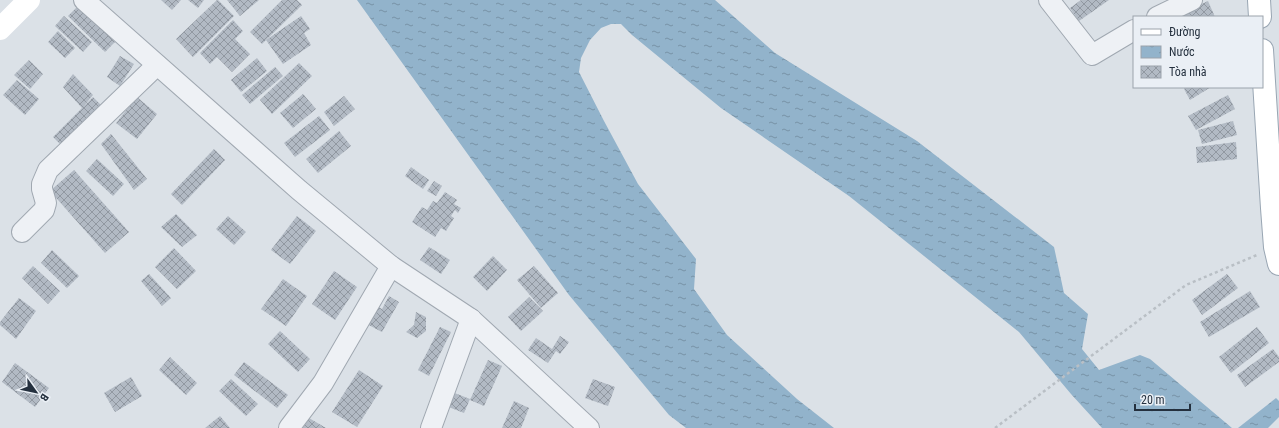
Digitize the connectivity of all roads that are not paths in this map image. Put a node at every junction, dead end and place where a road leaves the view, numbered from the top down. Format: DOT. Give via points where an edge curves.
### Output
graph roads {
  1 [pos="29,0"];
  2 [pos="84,0"];
  3 [pos="1049,0"];
  4 [pos="1192,0"];
  5 [pos="1259,0"];
  6 [pos="1159,16"];
  7 [pos="1260,16"];
  8 [pos="2,22"];
  9 [pos="1133,31"];
  10 [pos="1263,61"];
  11 [pos="157,65"];
  12 [pos="1276,206"];
  13 [pos="22,232"];
  14 [pos="1277,256"];
  15 [pos="391,266"];
  16 [pos="472,319"];
  17 [pos="289,428"];
  18 [pos="431,428"];
  19 [pos="589,428"];
  1 -- 8 [label="main road"];
  2 -- 11 [label="street"];
  3 -- 9 [label="street" via="1092,55"];
  4 -- 6 [label="street"];
  5 -- 7 [label="main road"];
  10 -- 12 [label="main road"];
  11 -- 13 [label="street" via="48,170 42,184 46,203 44,210"];
  11 -- 15 [label="street" via="299,190"];
  12 -- 14 [label="main road"];
  15 -- 16 [label="street"];
  15 -- 17 [label="street" via="323,383"];
  16 -- 18 [label="street"];
  16 -- 19 [label="street"];
}
